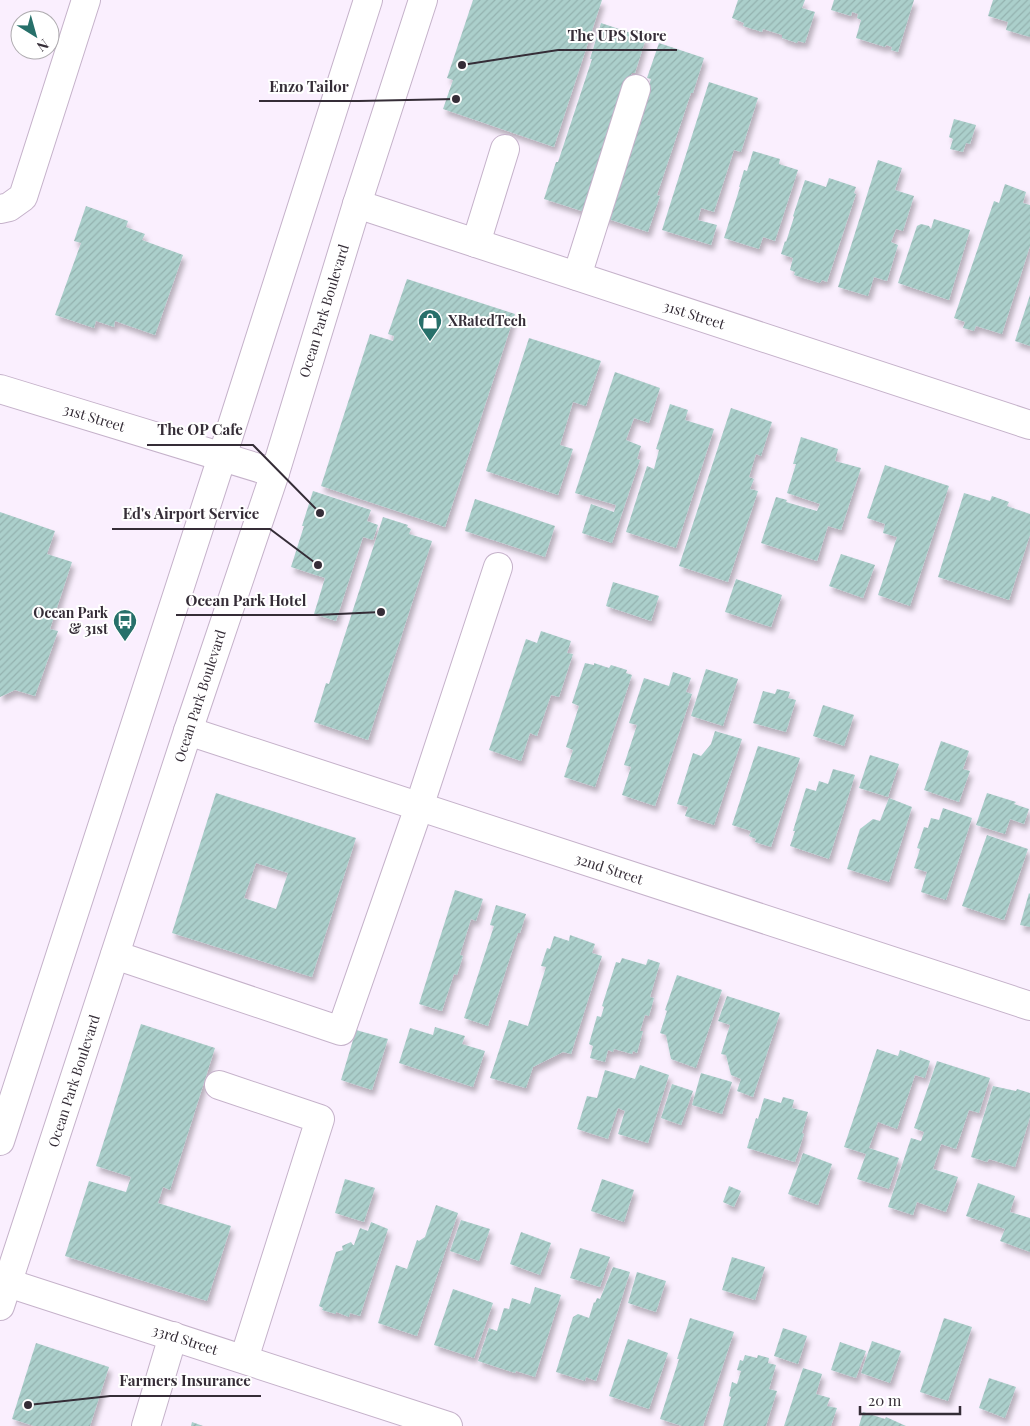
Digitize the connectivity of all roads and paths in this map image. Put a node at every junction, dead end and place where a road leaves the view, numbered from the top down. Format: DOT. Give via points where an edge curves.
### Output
graph roads {
  1 [pos="86,0"];
  2 [pos="368,0"];
  3 [pos="424,0"];
  4 [pos="636,89"];
  5 [pos="505,149"];
  6 [pos="357,204"];
  7 [pos="0,209"];
  8 [pos="476,244"];
  9 [pos="577,276"];
  10 [pos="0,389"];
  11 [pos="1030,425"];
  12 [pos="222,457"];
  13 [pos="275,472"];
  14 [pos="498,567"];
  15 [pos="188,731"];
  16 [pos="419,807"];
  17 [pos="115,955"];
  18 [pos="1030,1006"];
  19 [pos="219,1086"];
  20 [pos="0,1141"];
  21 [pos="4,1294"];
  22 [pos="173,1336"];
  23 [pos="244,1360"];
  24 [pos="146,1426"];
  25 [pos="448,1426"];
  1 -- 7 [label="street" via="23,197 9,208"];
  2 -- 12 [label="street"];
  3 -- 6 [label="street, Ocean Park Boulevard"];
  4 -- 9 [label="street"];
  5 -- 8 [label="street"];
  6 -- 8 [label="street, 31st Street"];
  6 -- 13 [label="street, Ocean Park Boulevard"];
  8 -- 9 [label="street, 31st Street"];
  9 -- 11 [label="street, 31st Street"];
  10 -- 12 [label="street, 31st Street"];
  12 -- 13 [label="street, 31st Street"];
  12 -- 20 [label="street"];
  13 -- 15 [label="street, Ocean Park Boulevard"];
  14 -- 16 [label="street"];
  15 -- 16 [label="street, 32nd Street"];
  15 -- 17 [label="street, Ocean Park Boulevard"];
  16 -- 17 [label="street" via="341,1031"];
  16 -- 18 [label="street, 32nd Street"];
  17 -- 21 [label="street, Ocean Park Boulevard"];
  19 -- 23 [label="street" via="320,1119"];
  21 -- 22 [label="street, 33rd Street"];
  22 -- 23 [label="street, 33rd Street"];
  22 -- 24 [label="street"];
  23 -- 25 [label="street, 33rd Street"];
}
